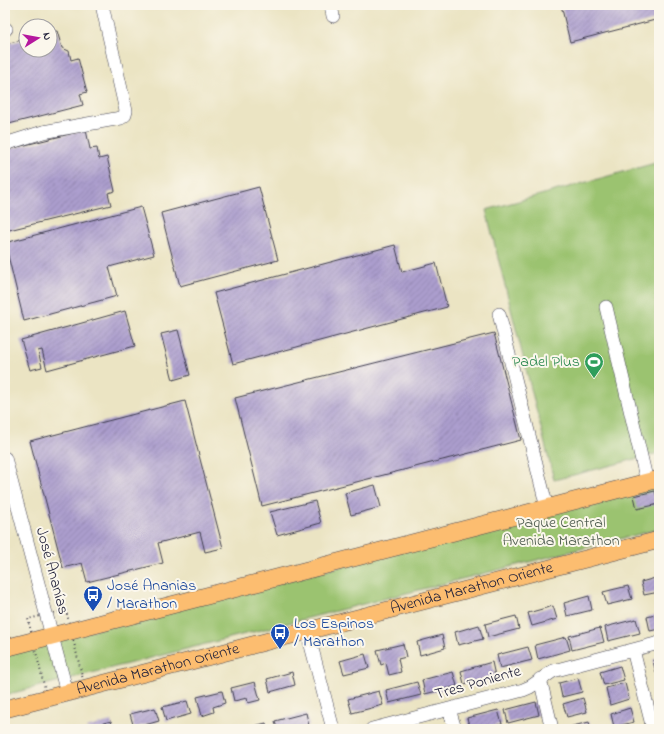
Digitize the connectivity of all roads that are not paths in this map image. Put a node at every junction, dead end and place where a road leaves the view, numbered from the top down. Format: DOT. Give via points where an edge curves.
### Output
graph roads {
  1 [pos="102,5"];
  2 [pos="5,144"];
  3 [pos="606,307"];
  4 [pos="499,314"];
  5 [pos="5,458"];
  6 [pos="653,480"];
  7 [pos="547,508"];
  8 [pos="659,540"];
  9 [pos="308,630"];
  10 [pos="52,636"];
  11 [pos="659,643"];
  12 [pos="5,648"];
  13 [pos="633,650"];
  14 [pos="540,679"];
  15 [pos="67,693"];
  16 [pos="5,709"];
  17 [pos="450,709"];
  18 [pos="333,729"];
  19 [pos="372,729"];
  20 [pos="455,729"];
  21 [pos="552,729"];
  22 [pos="653,729"];
  1 -- 2 [label="street" via="125,115 121,118 43,132"];
  3 -- 6 [label="street"];
  4 -- 7 [label="street"];
  5 -- 10 [label="street, José Ananías"];
  6 -- 7 [label="main road"];
  7 -- 10 [label="main road"];
  8 -- 9 [label="main road, Avenida Marathon Oriente"];
  9 -- 15 [label="main road, Avenida Marathon Oriente"];
  9 -- 18 [label="street"];
  10 -- 12 [label="main road"];
  10 -- 15 [label="street, José Ananías"];
  11 -- 13 [label="street, Tres Poniente"];
  13 -- 14 [label="street, Tres Poniente" via="553,671"];
  13 -- 22 [label="street"];
  14 -- 17 [label="street, Tres Poniente" via="523,690"];
  14 -- 21 [label="street"];
  15 -- 16 [label="main road, Avenida Marathon Oriente"];
  17 -- 19 [label="street, Tres Poniente"];
  17 -- 20 [label="street"];
}
